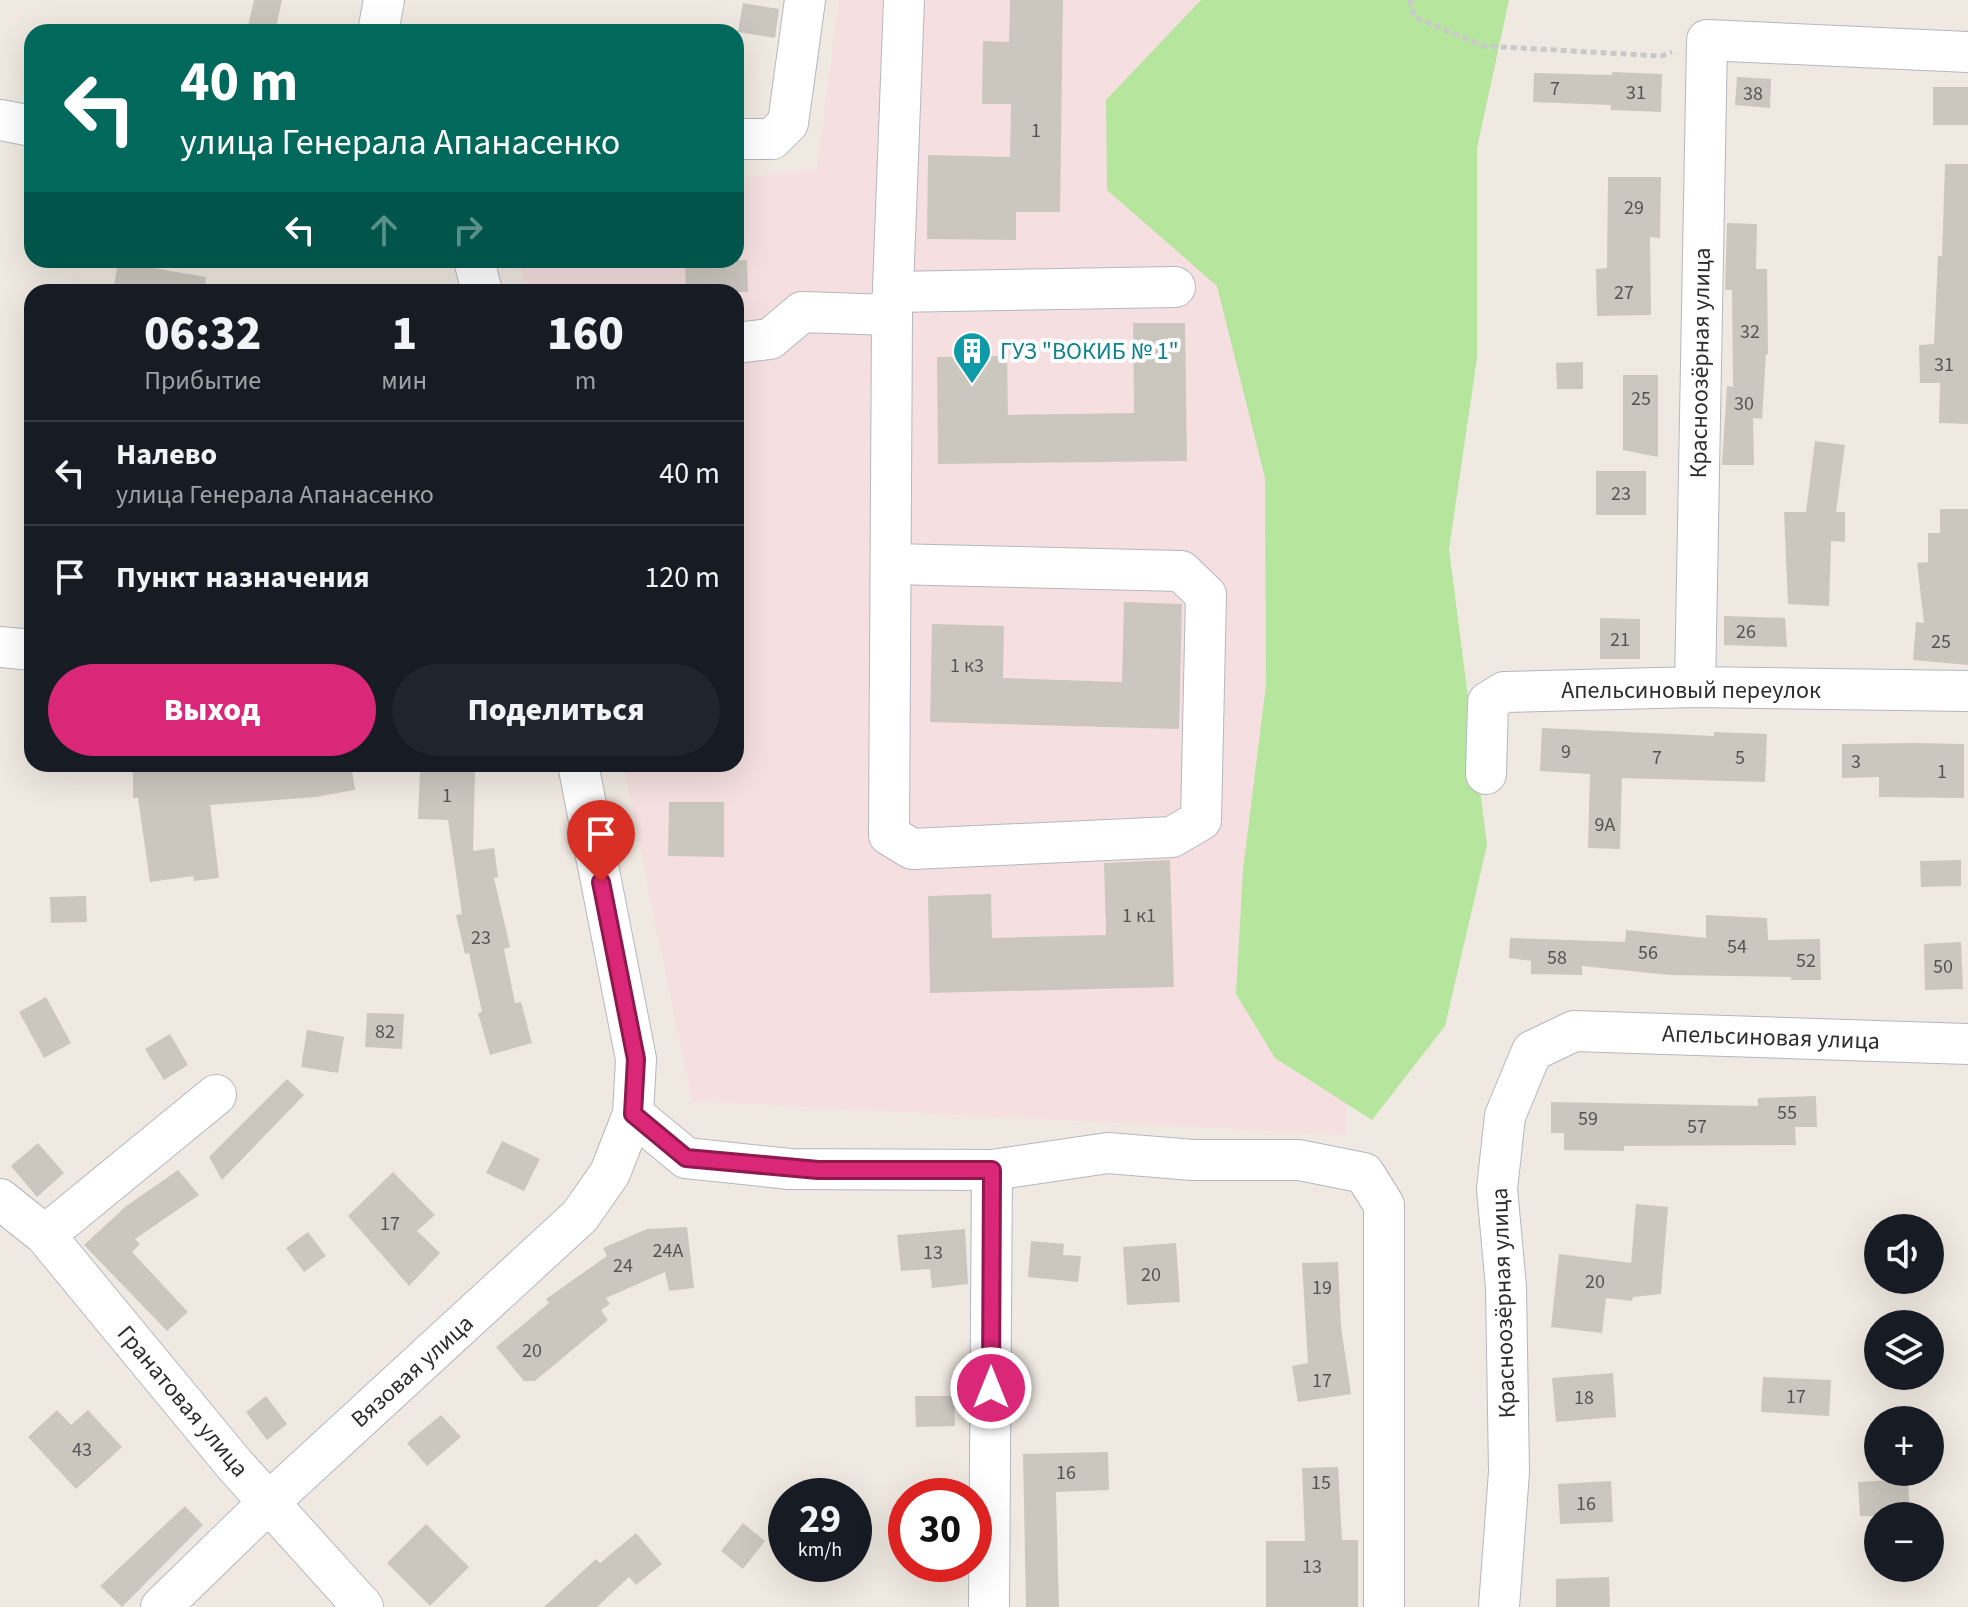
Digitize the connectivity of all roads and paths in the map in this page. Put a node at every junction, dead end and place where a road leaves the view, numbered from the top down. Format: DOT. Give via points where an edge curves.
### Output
graph roads {
  1 [pos="384,0"];
  2 [pos="805,0"];
  3 [pos="904,0"];
  4 [pos="1410,0"];
  5 [pos="380,24"];
  6 [pos="1707,40"];
  7 [pos="1968,52"];
  8 [pos="0,120"];
  9 [pos="24,124"];
  10 [pos="744,139"];
  11 [pos="1175,287"];
  12 [pos="893,304"];
  13 [pos="744,342"];
  14 [pos="891,564"];
  15 [pos="0,647"];
  16 [pos="24,649"];
  17 [pos="1695,687"];
  18 [pos="1968,691"];
  19 [pos="580,772"];
  20 [pos="1486,774"];
  21 [pos="1574,1031"];
  22 [pos="1968,1044"];
  23 [pos="216,1095"];
  24 [pos="633,1114"];
  25 [pos="992,1170"];
  26 [pos="0,1199"];
  27 [pos="45,1235"];
  28 [pos="269,1502"];
  29 [pos="161,1607"];
  30 [pos="363,1607"];
  31 [pos="989,1607"];
  32 [pos="1384,1607"];
  33 [pos="1499,1607"];
  1 -- 5 [label="street"];
  2 -- 10 [label="street" via="788,123 772,139"];
  3 -- 12 [label="street"];
  4 -- 6 [label="path" via="1414,17 1484,46 1661,56"];
  6 -- 7 [label="street"];
  6 -- 17 [label="street, Красноозёрная улица"];
  8 -- 9 [label="street"];
  11 -- 12 [label="street"];
  12 -- 13 [label="street" via="802,312 770,339"];
  12 -- 14 [label="street"];
  14 -- 14 [label="street" via="889,835 912,849 1172,837 1201,820 1206,595 1181,571"];
  15 -- 16 [label="street"];
  17 -- 18 [label="street, Апельсиновый переулок"];
  17 -- 20 [label="street, Апельсиновый переулок" via="1504,692 1488,702"];
  19 -- 24 [label="street, Вязовая улица" via="636,1059"];
  21 -- 22 [label="street, Апельсиновая улица"];
  21 -- 33 [label="street, Красноозёрная улица" via="1532,1051 1505,1116 1497,1189 1506,1287 1509,1472"];
  23 -- 27 [label="street"];
  24 -- 25 [label="street" via="686,1158 832,1171"];
  24 -- 28 [label="street, Вязовая улица" via="610,1173 580,1216"];
  25 -- 31 [label="street"];
  25 -- 32 [label="street" via="1108,1153 1299,1160 1364,1173 1384,1205"];
  26 -- 27 [label="street, Гранатовая улица"];
  27 -- 28 [label="street, Гранатовая улица"];
  28 -- 29 [label="street, Вязовая улица"];
  28 -- 30 [label="street, Гранатовая улица"];
}
